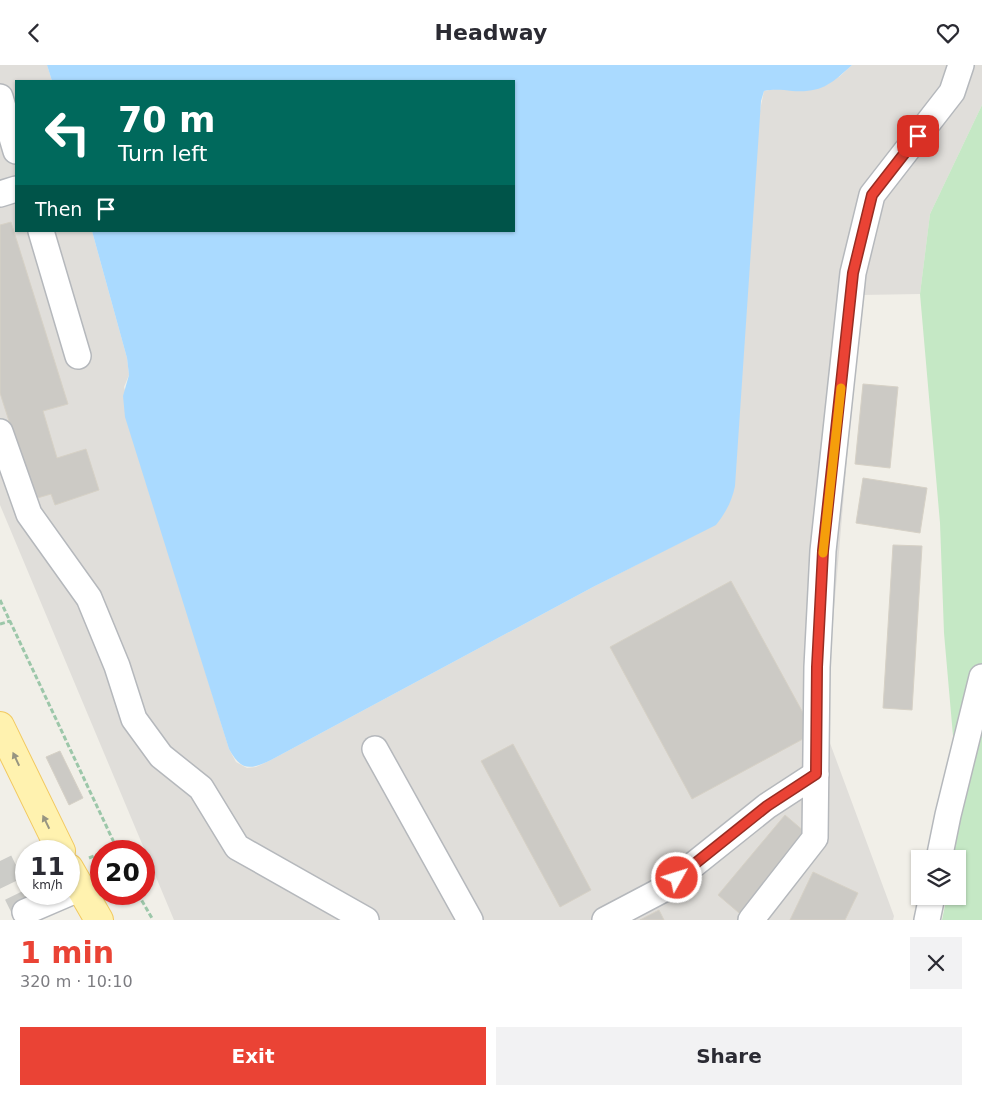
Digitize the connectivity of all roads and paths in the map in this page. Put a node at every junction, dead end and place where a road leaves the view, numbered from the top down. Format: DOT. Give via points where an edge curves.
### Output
graph roads {
  1 [pos="962,65"];
  2 [pos="0,97"];
  3 [pos="15,148"];
  4 [pos="15,189"];
  5 [pos="0,194"];
  6 [pos="41,232"];
  7 [pos="78,356"];
  8 [pos="0,431"];
  9 [pos="0,600"];
  10 [pos="10,621"];
  11 [pos="0,624"];
  12 [pos="982,677"];
  13 [pos="0,725"];
  14 [pos="375,749"];
  15 [pos="816,774"];
  16 [pos="56,840"];
  17 [pos="112,840"];
  18 [pos="941,850"];
  19 [pos="90,865"];
  20 [pos="80,875"];
  21 [pos="80,888"];
  22 [pos="36,905"];
  23 [pos="144,905"];
  24 [pos="930,905"];
  25 [pos="25,912"];
  26 [pos="99,920"];
  27 [pos="153,920"];
  28 [pos="366,920"];
  29 [pos="470,920"];
  30 [pos="605,920"];
  31 [pos="751,920"];
  32 [pos="927,920"];
  1 -- 15 [label="street" via="952,92 872,195 853,273 823,551"];
  2 -- 3 [label="street"];
  4 -- 5 [label="street"];
  6 -- 7 [label="street"];
  8 -- 28 [label="street" via="29,514 89,599 117,666 134,719 161,756 201,788 237,847"];
  9 -- 10 [label="path"];
  10 -- 11 [label="path"];
  10 -- 17 [label="path"];
  12 -- 18 [label="street"];
  16 -- 13 [label="main road, one-way"];
  14 -- 29 [label="street"];
  15 -- 30 [label="street" via="767,806 662,890"];
  15 -- 31 [label="street" via="815,839"];
  19 -- 20 [label="path"];
  21 -- 26 [label="main road"];
  22 -- 25 [label="street"];
  23 -- 27 [label="path"];
  24 -- 32 [label="street"];
}
